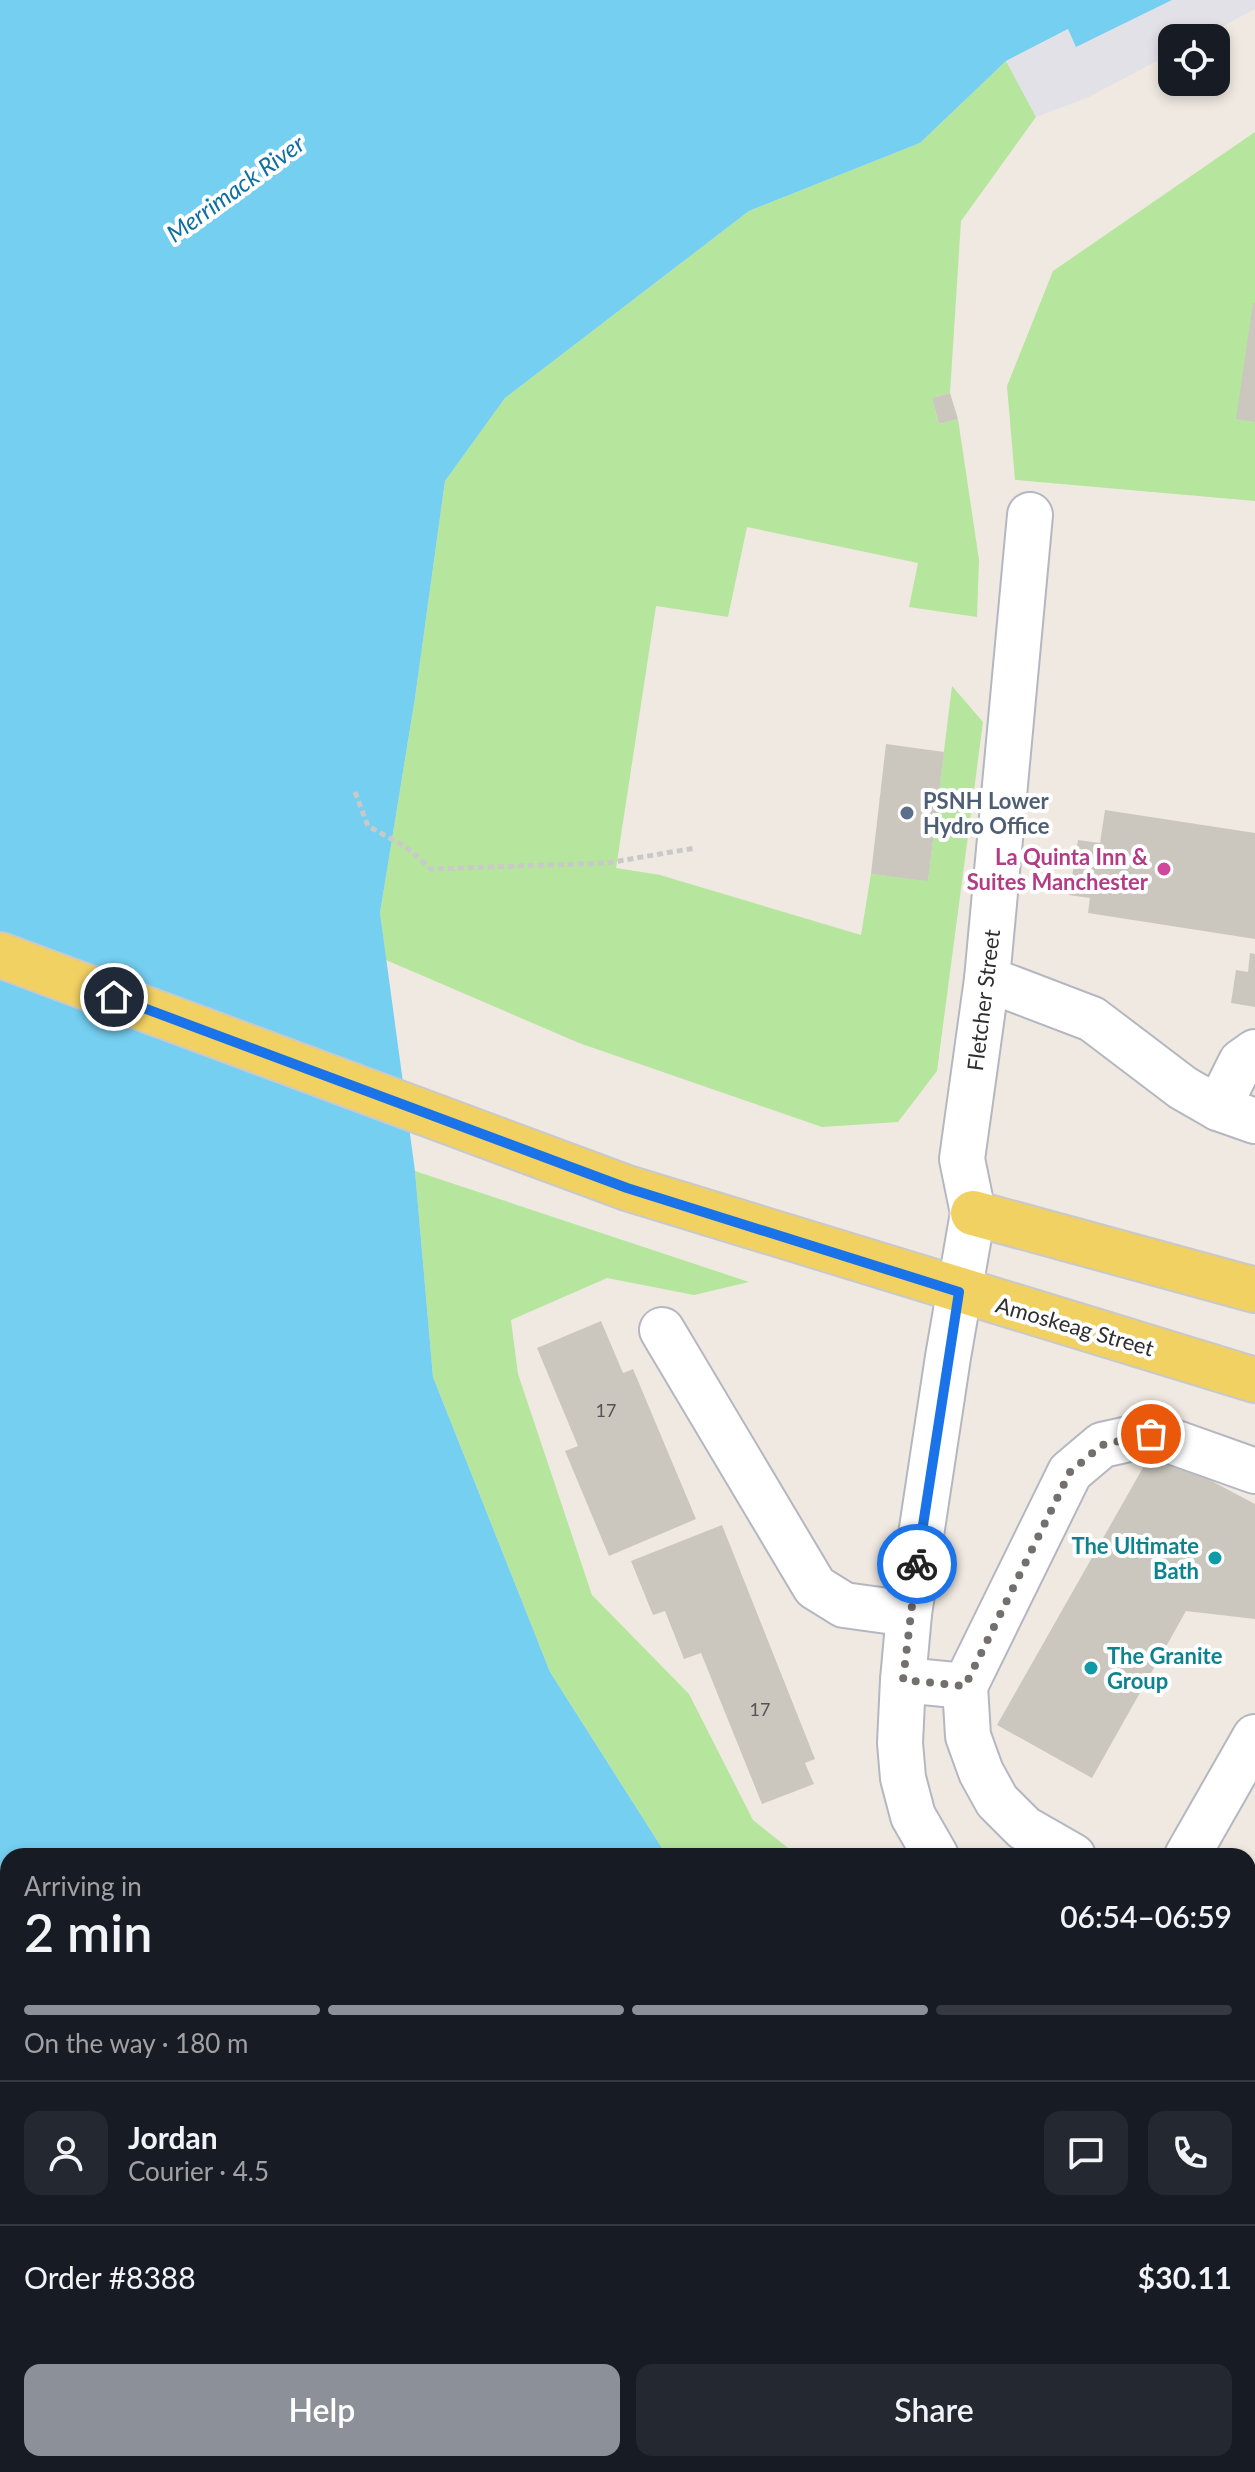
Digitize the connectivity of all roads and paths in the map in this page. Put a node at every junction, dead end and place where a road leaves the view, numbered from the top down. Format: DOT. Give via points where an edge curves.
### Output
graph roads {
  1 [pos="1030,515"];
  2 [pos="355,792"];
  3 [pos="695,848"];
  4 [pos="0,955"];
  5 [pos="987,979"];
  6 [pos="1255,1052"];
  7 [pos="1237,1114"];
  8 [pos="973,1213"];
  9 [pos="1255,1290"];
  10 [pos="959,1292"];
  11 [pos="662,1330"];
  12 [pos="1255,1380"];
  13 [pos="1255,1471"];
  14 [pos="909,1614"];
  15 [pos="903,1680"];
  16 [pos="965,1686"];
  17 [pos="1255,1737"];
  18 [pos="931,1848"];
  19 [pos="1059,1848"];
  20 [pos="1192,1848"];
  1 -- 5 [label="street, Fletcher Street"];
  2 -- 3 [label="path" via="368,826 406,847 431,869 607,863"];
  4 -- 10 [label="main road, Amoskeag Street" via="627,1188"];
  5 -- 7 [label="street" via="1092,1019 1183,1088"];
  5 -- 8 [label="street, Fletcher Street" via="962,1159"];
  6 -- 7 [label="street" via="1241,1062"];
  8 -- 9 [label="main road"];
  8 -- 10 [label="street, Fletcher Street"];
  10 -- 12 [label="main road, Amoskeag Street"];
  10 -- 14 [label="street, Fletcher Street"];
  11 -- 14 [label="street" via="815,1587 844,1605"];
  13 -- 16 [label="street" via="1151,1434 1102,1445 1070,1472"];
  14 -- 15 [label="street, Fletcher Street"];
  15 -- 16 [label="street"];
  15 -- 18 [label="street, Fletcher Street" via="903,1778 913,1816"];
  16 -- 19 [label="street" via="968,1736 997,1801 1024,1828"];
  17 -- 20 [label="street"];
}
